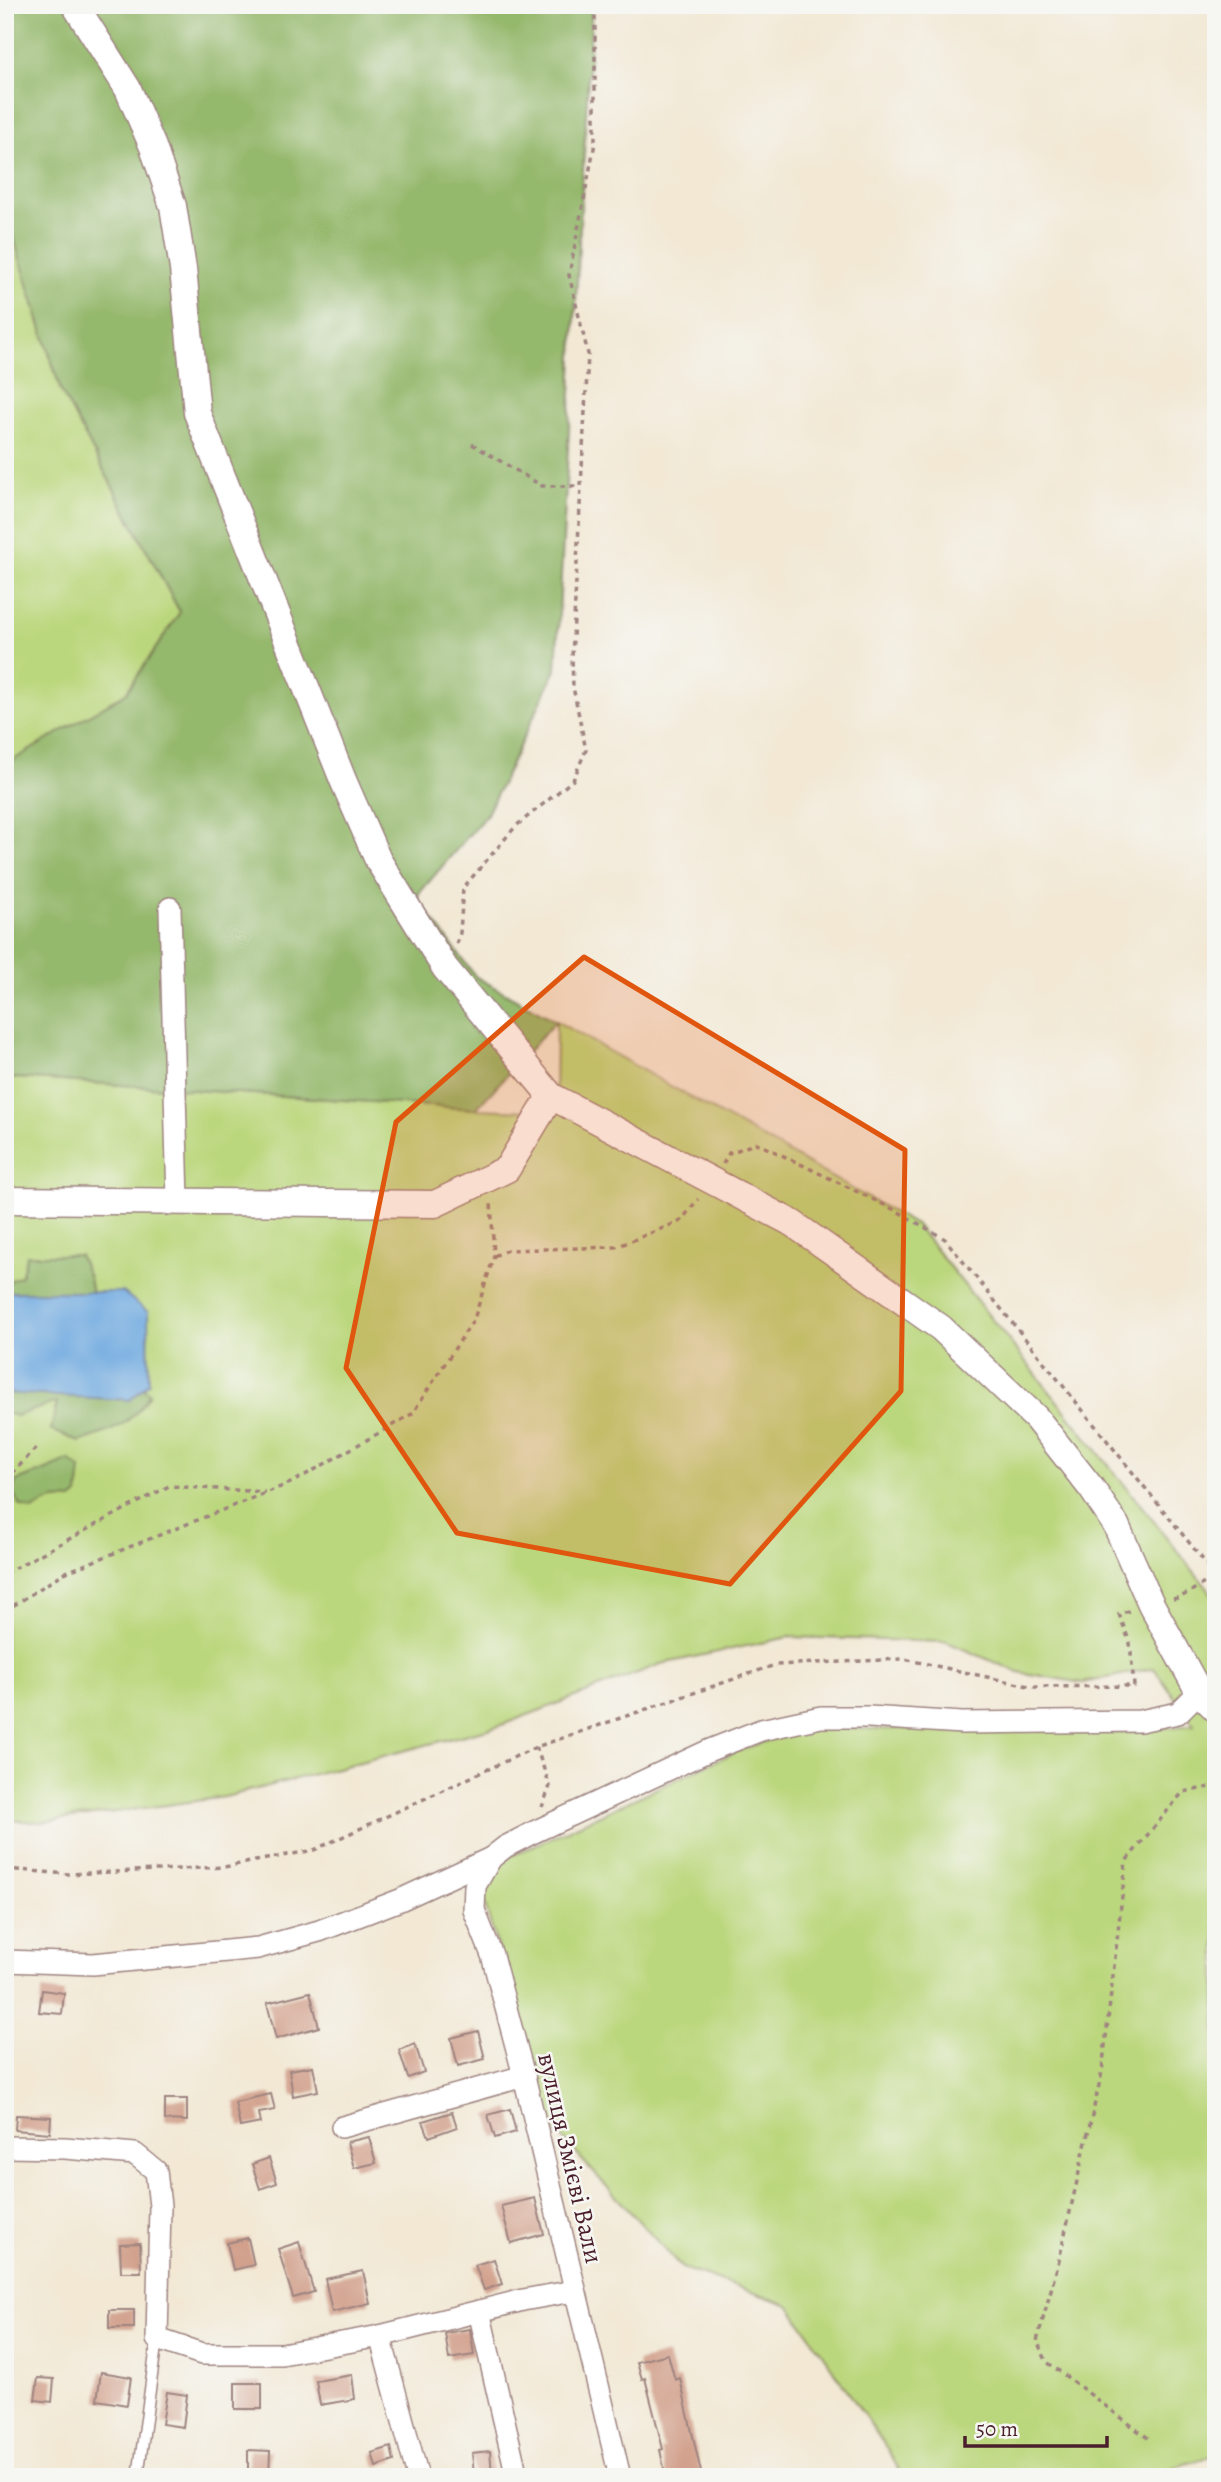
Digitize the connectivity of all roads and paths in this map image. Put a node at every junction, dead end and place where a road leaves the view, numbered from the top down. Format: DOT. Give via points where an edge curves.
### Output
graph roads {
  1 [pos="75,5"];
  2 [pos="595,5"];
  3 [pos="472,444"];
  4 [pos="580,486"];
  5 [pos="170,908"];
  6 [pos="445,968"];
  7 [pos="551,1096"];
  8 [pos="486,1179"];
  9 [pos="5,1200"];
  10 [pos="178,1202"];
  11 [pos="38,1445"];
  12 [pos="5,1481"];
  13 [pos="267,1492"];
  14 [pos="5,1573"];
  15 [pos="1216,1576"];
  16 [pos="1151,1604"];
  17 [pos="5,1611"];
  18 [pos="1207,1701"];
  19 [pos="536,1747"];
  20 [pos="1216,1786"];
  21 [pos="532,1833"];
  22 [pos="491,1858"];
  23 [pos="5,1869"];
  24 [pos="5,1961"];
  25 [pos="524,2076"];
  26 [pos="342,2127"];
  27 [pos="5,2147"];
  28 [pos="574,2291"];
  29 [pos="479,2311"];
  30 [pos="380,2336"];
  31 [pos="157,2339"];
  32 [pos="1148,2438"];
  33 [pos="138,2477"];
  34 [pos="418,2477"];
  35 [pos="517,2477"];
  36 [pos="620,2477"];
  1 -- 6 [label="street" via="128,89 173,206 197,413 377,860"];
  2 -- 4 [label="path" via="595,143 569,275 589,354"];
  3 -- 4 [label="path" via="542,486"];
  4 -- 6 [label="path" via="573,687 586,750 573,780 516,826 463,888 460,933"];
  5 -- 10 [label="street"];
  6 -- 7 [label="street"];
  7 -- 8 [label="street" via="507,1170"];
  7 -- 16 [label="street" via="792,1223 941,1328 1036,1419 1093,1489 1116,1525"];
  8 -- 10 [label="street" via="435,1204"];
  8 -- 13 [label="path" via="493,1210 494,1256 474,1319 412,1414 293,1482"];
  9 -- 10 [label="street"];
  11 -- 12 [label="path"];
  13 -- 14 [label="path" via="169,1486"];
  13 -- 17 [label="path" via="64,1573"];
  15 -- 16 [label="path" via="1181,1597"];
  16 -- 18 [label="street"];
  16 -- 19 [label="path" via="1119,1614 1130,1643 1134,1686 1033,1687 904,1659 775,1665"];
  18 -- 21 [label="street" via="1140,1721 962,1723 821,1717 761,1730 709,1750"];
  19 -- 21 [label="path" via="551,1786"];
  19 -- 23 [label="path" via="314,1850 224,1867 68,1874"];
  20 -- 32 [label="path" via="1183,1792 1126,1861 1102,2072 1037,2341 1046,2362"];
  21 -- 22 [label="street"];
  22 -- 24 [label="street" via="400,1900 258,1948 93,1964"];
  22 -- 25 [label="street, вулиця Змієві Вали" via="475,1886 474,1910 492,1955"];
  25 -- 26 [label="street"];
  25 -- 28 [label="street, вулиця Змієві Вали"];
  27 -- 31 [label="street" via="135,2154 156,2171 160,2206"];
  28 -- 29 [label="street"];
  28 -- 36 [label="street, вулиця Змієві Вали"];
  29 -- 30 [label="street"];
  29 -- 35 [label="street"];
  30 -- 31 [label="street" via="282,2354 202,2354"];
  30 -- 34 [label="street"];
  31 -- 33 [label="lane"];
}
